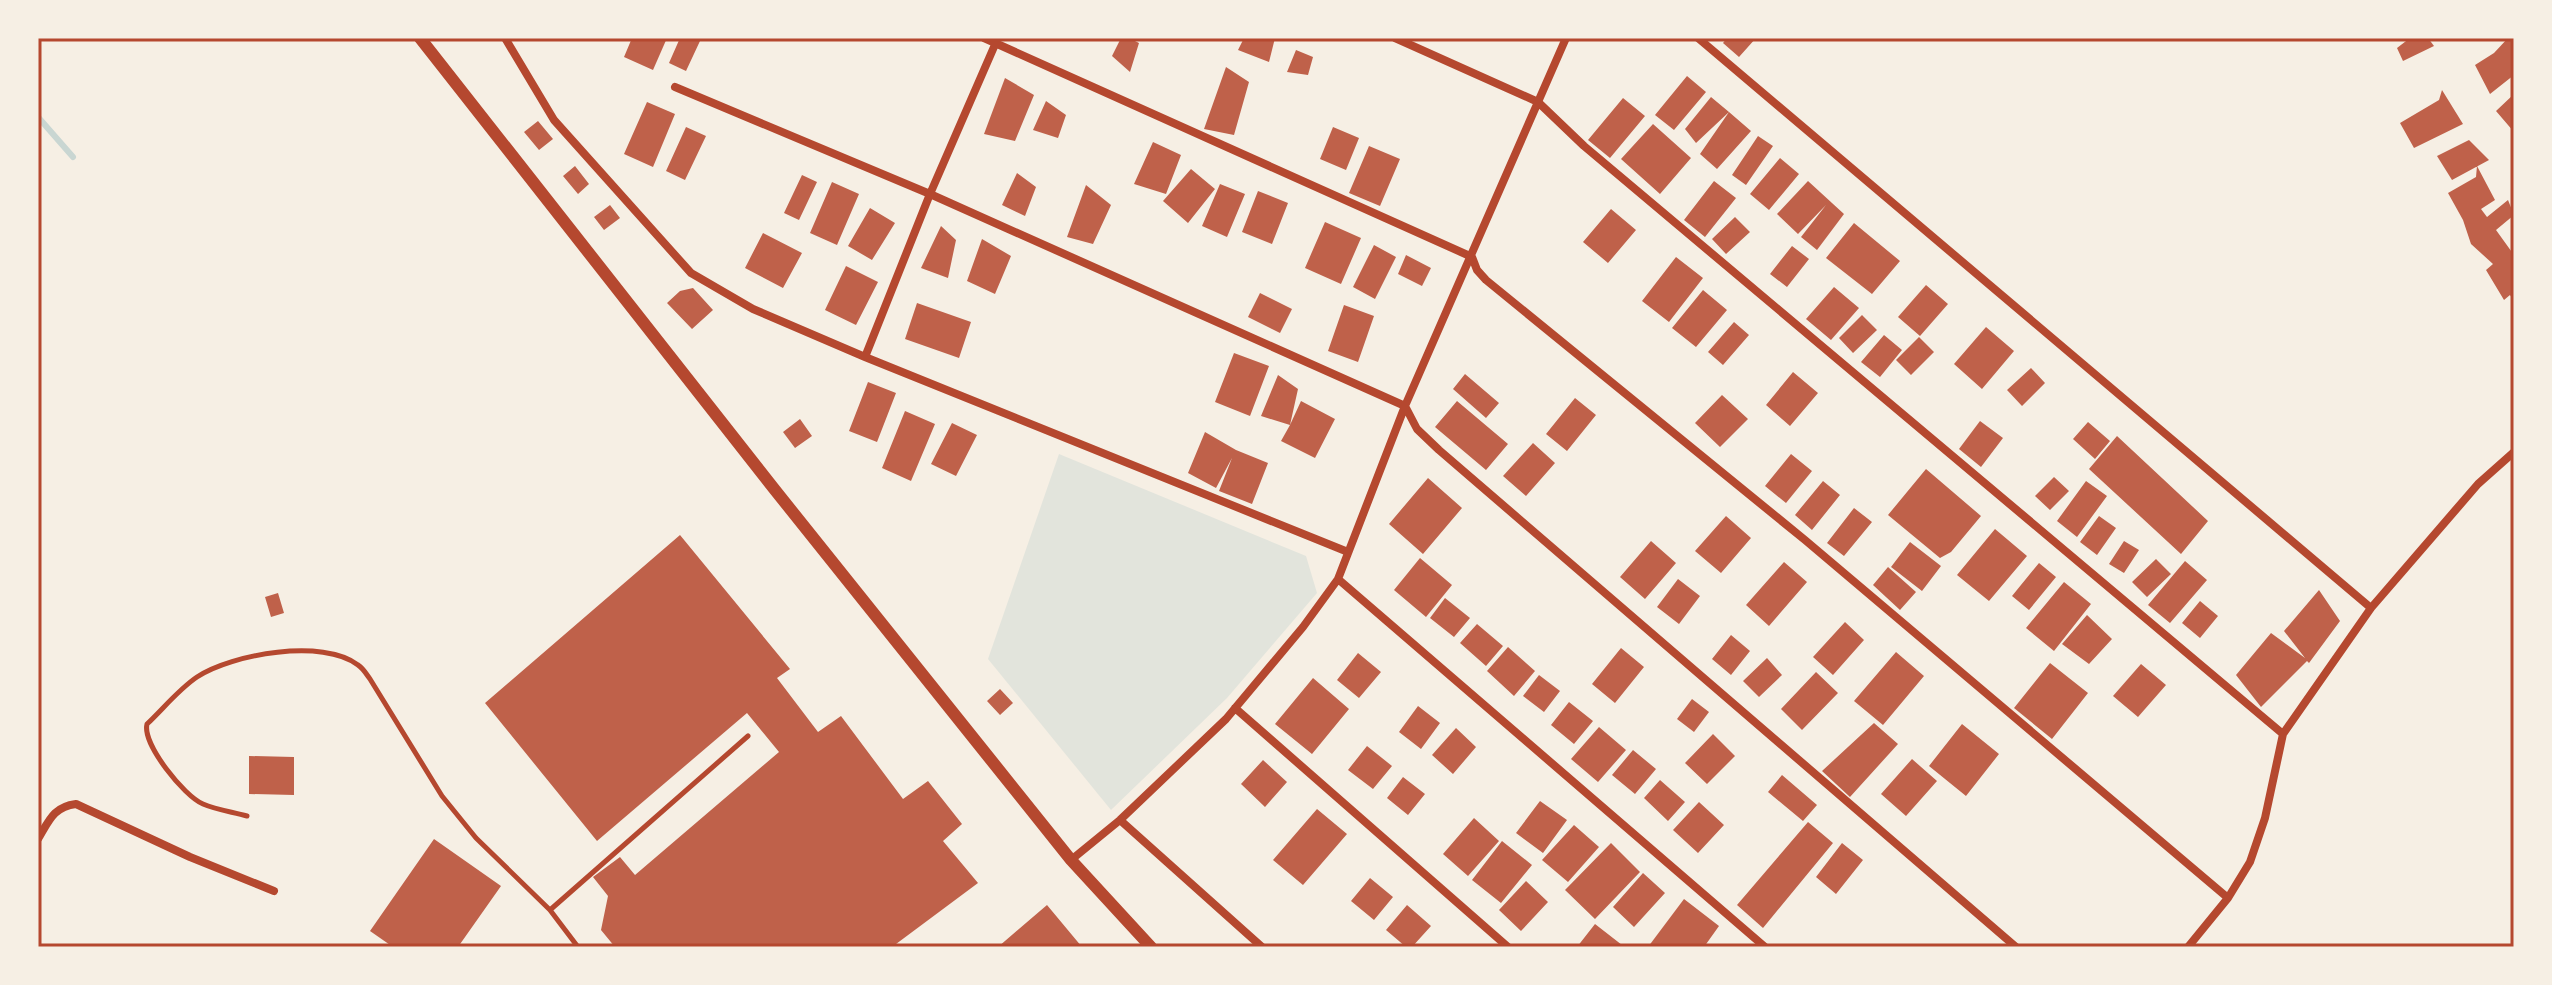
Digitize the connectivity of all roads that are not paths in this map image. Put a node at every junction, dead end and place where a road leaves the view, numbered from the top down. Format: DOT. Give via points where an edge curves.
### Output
graph roads {
  1 [pos="420,38"];
  2 [pos="505,38"];
  3 [pos="984,38"];
  4 [pos="1395,38"];
  5 [pos="1566,38"];
  6 [pos="1698,38"];
  7 [pos="997,40"];
  8 [pos="675,87"];
  9 [pos="1538,102"];
  10 [pos="930,194"];
  11 [pos="1472,257"];
  12 [pos="865,357"];
  13 [pos="1405,406"];
  14 [pos="2514,452"];
  15 [pos="1348,552"];
  16 [pos="1338,579"];
  17 [pos="2371,608"];
  18 [pos="1235,708"];
  19 [pos="2283,734"];
  20 [pos="748,736"];
  21 [pos="247,816"];
  22 [pos="1120,820"];
  23 [pos="38,839"];
  24 [pos="1071,860"];
  25 [pos="274,891"];
  26 [pos="2228,898"];
  27 [pos="550,910"];
  28 [pos="578,947"];
  29 [pos="1151,947"];
  30 [pos="1262,947"];
  31 [pos="1508,947"];
  32 [pos="1765,947"];
  33 [pos="2016,947"];
  34 [pos="2188,947"];
  1 -- 24 [label="street"];
  2 -- 12 [label="street" via="554,120 691,273 753,309"];
  3 -- 7 [label="street"];
  4 -- 9 [label="street"];
  5 -- 9 [label="street"];
  6 -- 17 [label="street"];
  7 -- 10 [label="street"];
  7 -- 11 [label="street"];
  8 -- 10 [label="street"];
  9 -- 11 [label="street"];
  9 -- 19 [label="street"];
  10 -- 12 [label="street"];
  10 -- 13 [label="street"];
  11 -- 13 [label="street"];
  11 -- 26 [label="street" via="1486,280 1805,540"];
  12 -- 15 [label="street"];
  13 -- 15 [label="street"];
  13 -- 33 [label="street" via="1417,429 1439,450"];
  14 -- 17 [label="street" via="2478,484"];
  15 -- 16 [label="street"];
  16 -- 18 [label="street"];
  16 -- 32 [label="street"];
  17 -- 19 [label="street"];
  18 -- 22 [label="street"];
  18 -- 31 [label="street"];
  19 -- 26 [label="street" via="2259,840"];
  20 -- 27 [label="lane"];
  21 -- 27 [label="lane" via="188,795 150,746 147,724 197,677 240,657 289,650 339,656 358,665 370,679 442,796 476,838"];
  22 -- 24 [label="street"];
  22 -- 30 [label="street"];
  23 -- 25 [label="street" via="52,816 63,806 76,804"];
  24 -- 29 [label="street"];
  26 -- 34 [label="street"];
  27 -- 28 [label="lane"];
}
